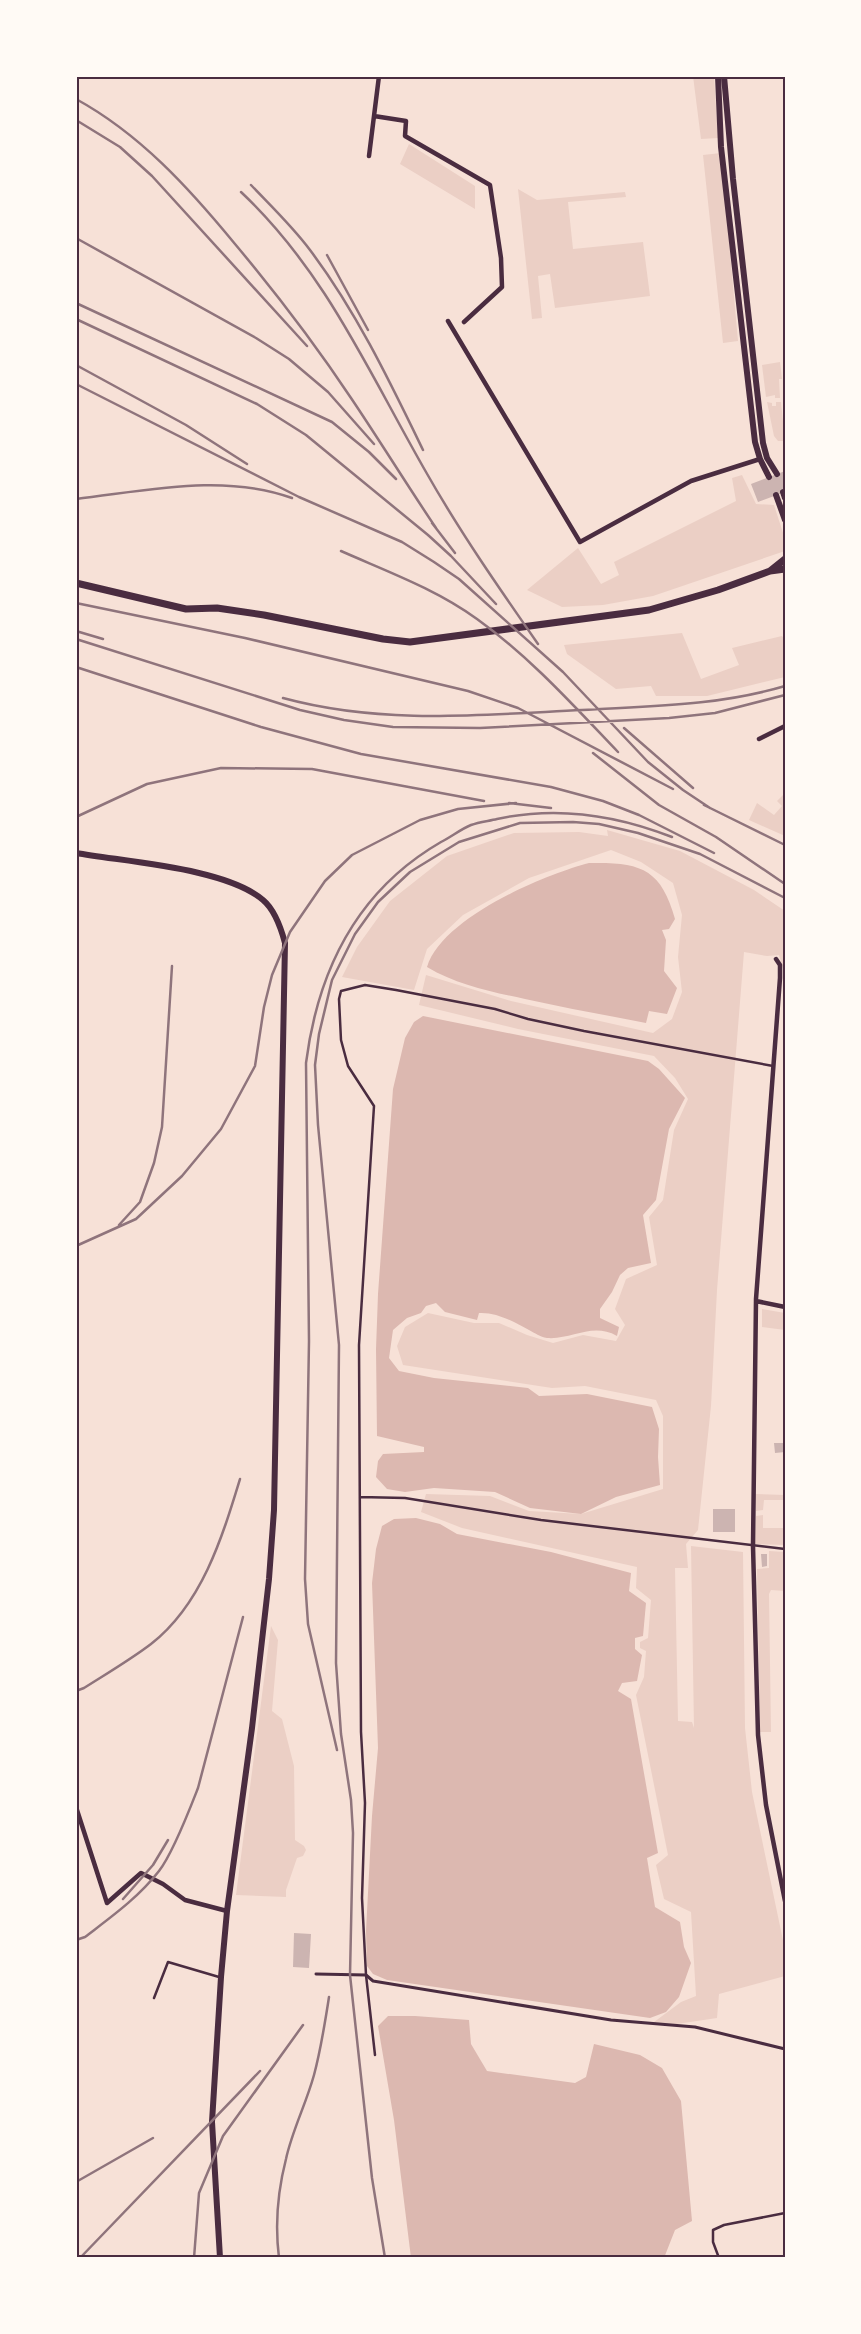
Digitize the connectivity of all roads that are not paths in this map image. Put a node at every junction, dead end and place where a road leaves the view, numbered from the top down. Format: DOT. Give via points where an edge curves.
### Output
graph roads {
  1 [pos="379,76"];
  2 [pos="718,76"];
  3 [pos="724,76"];
  4 [pos="374,116"];
  5 [pos="369,156"];
  6 [pos="448,321"];
  7 [pos="464,322"];
  8 [pos="760,459"];
  9 [pos="777,474"];
  10 [pos="769,477"];
  11 [pos="781,495"];
  12 [pos="785,520"];
  13 [pos="785,559"];
  14 [pos="785,570"];
  15 [pos="770,571"];
  16 [pos="76,583"];
  17 [pos="785,726"];
  18 [pos="758,739"];
  19 [pos="76,853"];
  20 [pos="776,959"];
  21 [pos="773,1066"];
  22 [pos="756,1301"];
  23 [pos="785,1307"];
  24 [pos="360,1497"];
  25 [pos="753,1546"];
  26 [pos="785,1549"];
  27 [pos="76,1807"];
  28 [pos="785,1901"];
  29 [pos="227,1911"];
  30 [pos="316,1974"];
  31 [pos="366,1975"];
  32 [pos="220,1977"];
  33 [pos="154,1998"];
  34 [pos="785,2049"];
  35 [pos="375,2056"];
  36 [pos="785,2213"];
  37 [pos="220,2258"];
  38 [pos="718,2258"];
  1 -- 4 [label="street"];
  2 -- 8 [label="main road" via="721,147 754,433"];
  3 -- 9 [label="main road" via="763,443"];
  4 -- 5 [label="street"];
  4 -- 7 [label="street" via="406,121 405,136 490,185 502,287"];
  6 -- 8 [label="street" via="580,542 691,481"];
  8 -- 10 [label="main road"];
  11 -- 12 [label="main road"];
  13 -- 15 [label="main road"];
  14 -- 15 [label="main road"];
  15 -- 16 [label="main road" via="650,610 410,642 264,614 218,608 186,609"];
  17 -- 18 [label="street"];
  19 -- 29 [label="main road" via="207,874 249,889 265,901 281,926 285,943 274,1510 253,1719"];
  20 -- 21 [label="street" via="780,976"];
  21 -- 22 [label="street"];
  21 -- 24 [label="lane" via="575,1029 495,1009 396,990 365,986 341,991 341,1040 348,1066 374,1106 359,1344"];
  22 -- 23 [label="street"];
  22 -- 25 [label="street"];
  24 -- 25 [label="lane" via="405,1498 541,1520"];
  24 -- 31 [label="lane" via="361,1732 365,1803 362,1898"];
  25 -- 26 [label="lane"];
  25 -- 28 [label="street" via="758,1735 766,1805"];
  27 -- 29 [label="street" via="107,1903 141,1873 185,1900"];
  29 -- 32 [label="main road"];
  30 -- 31 [label="street"];
  31 -- 34 [label="street" via="373,1981 611,2020 695,2027"];
  31 -- 35 [label="lane"];
  32 -- 33 [label="lane" via="168,1962"];
  32 -- 37 [label="main road" via="212,2122"];
  36 -- 38 [label="lane" via="713,2230"];
}
